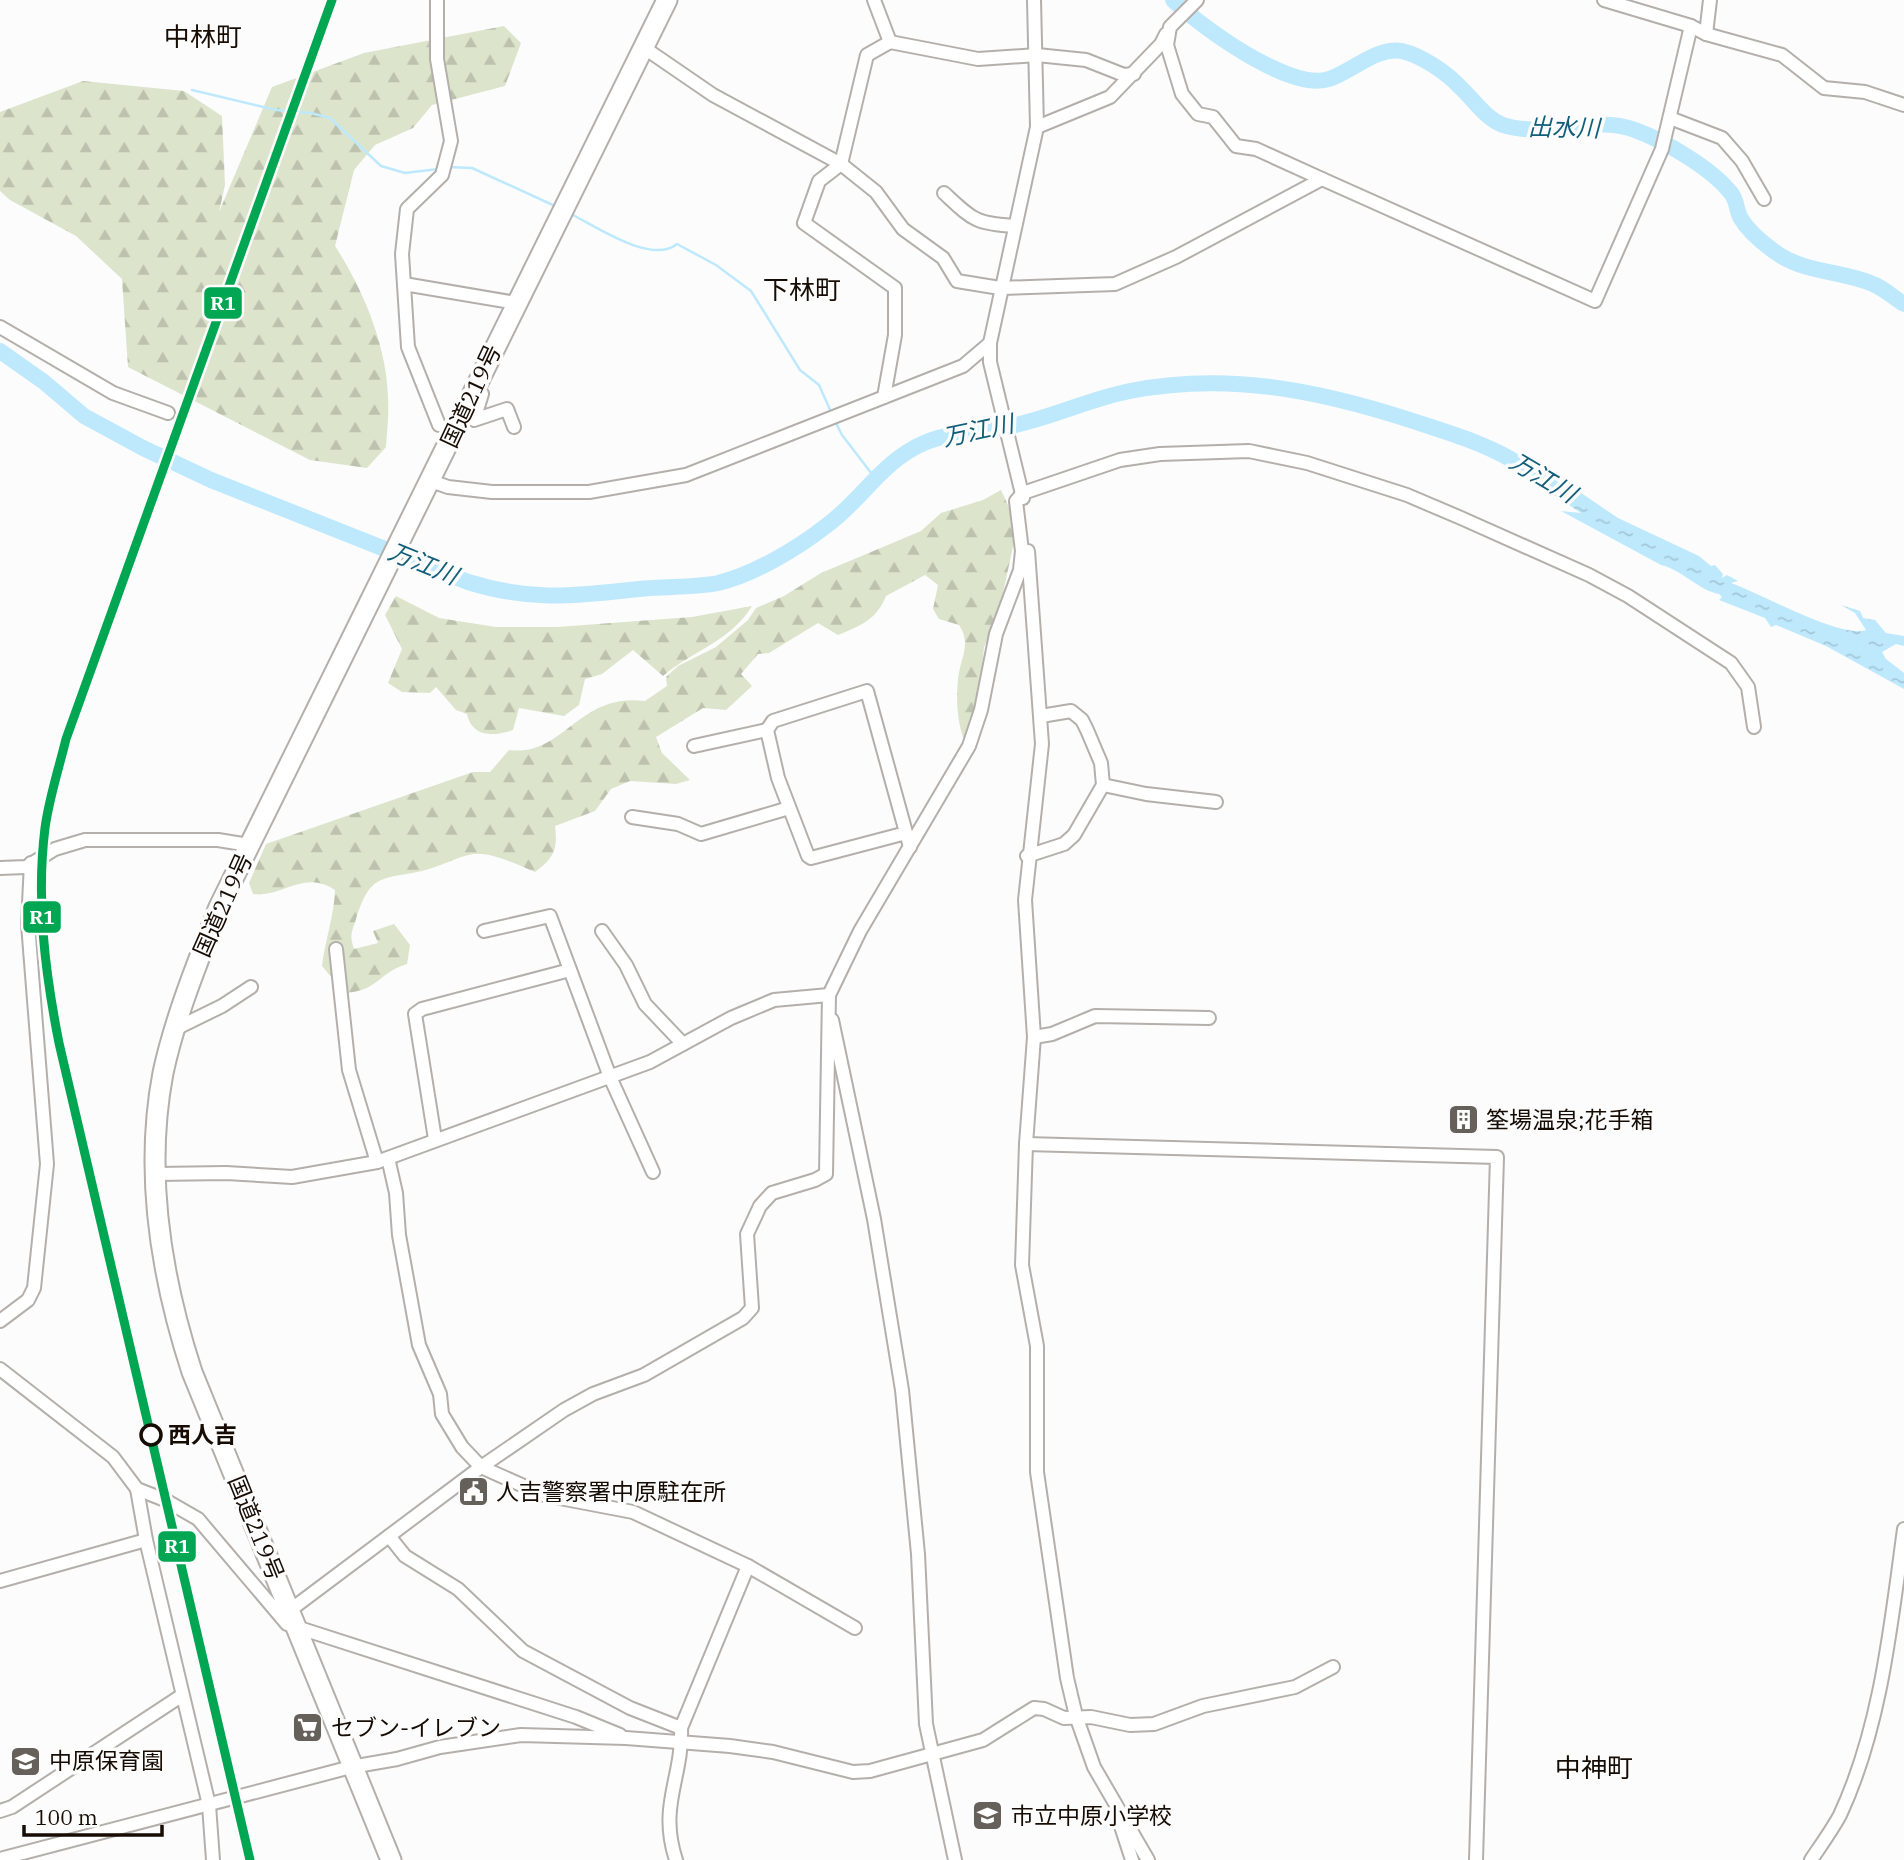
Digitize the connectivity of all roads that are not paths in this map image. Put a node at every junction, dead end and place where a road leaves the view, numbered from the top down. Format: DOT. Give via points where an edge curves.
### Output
graph roads {
  1 [pos="438,0"];
  2 [pos="667,0"];
  3 [pos="874,0"];
  4 [pos="1034,0"];
  5 [pos="1197,0"];
  6 [pos="1604,0"];
  7 [pos="1710,0"];
  8 [pos="1691,26"];
  9 [pos="1170,27"];
  10 [pos="1706,34"];
  11 [pos="890,42"];
  12 [pos="643,47"];
  13 [pos="1037,55"];
  14 [pos="1134,74"];
  15 [pos="1904,105"];
  16 [pos="1671,118"];
  17 [pos="1037,127"];
  18 [pos="841,164"];
  19 [pos="1322,179"];
  20 [pos="944,193"];
  21 [pos="1764,199"];
  22 [pos="1014,226"];
  23 [pos="404,284"];
  24 [pos="1000,288"];
  25 [pos="516,303"];
  26 [pos="0,327"];
  27 [pos="990,343"];
  28 [pos="475,389"];
  29 [pos="884,397"];
  30 [pos="167,413"];
  31 [pos="439,425"];
  32 [pos="514,428"];
  33 [pos="426,489"];
  34 [pos="1022,490"];
  35 [pos="1041,716"];
  36 [pos="1754,727"];
  37 [pos="767,730"];
  38 [pos="694,746"];
  39 [pos="1103,785"];
  40 [pos="1216,802"];
  41 [pos="789,808"];
  42 [pos="632,817"];
  43 [pos="906,833"];
  44 [pos="249,845"];
  45 [pos="910,847"];
  46 [pos="1027,856"];
  47 [pos="32,863"];
  48 [pos="0,868"];
  49 [pos="484,931"];
  50 [pos="602,931"];
  51 [pos="336,949"];
  52 [pos="570,970"];
  53 [pos="251,987"];
  54 [pos="829,995"];
  55 [pos="1209,1018"];
  56 [pos="177,1028"];
  57 [pos="1034,1037"];
  58 [pos="683,1044"];
  59 [pos="610,1077"];
  60 [pos="435,1139"];
  61 [pos="1026,1144"];
  62 [pos="383,1160"];
  63 [pos="653,1172"];
  64 [pos="157,1174"];
  65 [pos="0,1321"];
  66 [pos="0,1370"];
  67 [pos="481,1466"];
  68 [pos="137,1489"];
  69 [pos="1904,1529"];
  70 [pos="389,1536"];
  71 [pos="146,1540"];
  72 [pos="748,1566"];
  73 [pos="0,1581"];
  74 [pos="292,1618"];
  75 [pos="855,1628"];
  76 [pos="1333,1667"];
  77 [pos="181,1696"];
  78 [pos="1076,1716"];
  79 [pos="681,1728"];
  80 [pos="626,1738"];
  81 [pos="682,1744"];
  82 [pos="932,1756"];
  83 [pos="351,1767"];
  84 [pos="209,1805"];
  85 [pos="0,1811"];
  86 [pos="1119,1812"];
  87 [pos="0,1859"];
  88 [pos="213,1860"];
  89 [pos="391,1860"];
  90 [pos="676,1860"];
  91 [pos="955,1860"];
  92 [pos="1132,1860"];
  93 [pos="1149,1860"];
  94 [pos="1476,1860"];
  95 [pos="1811,1860"];
  1 -- 23 [label="street" via="437,59 451,141 442,175 407,209"];
  2 -- 12 [label="highway, 国道219号"];
  3 -- 11 [label="street"];
  4 -- 13 [label="street"];
  5 -- 9 [label="street"];
  6 -- 8 [label="street"];
  7 -- 10 [label="street"];
  8 -- 10 [label="street"];
  8 -- 16 [label="street"];
  9 -- 14 [label="street"];
  9 -- 19 [label="street" via="1167,45 1182,94 1198,114 1213,117 1236,146 1256,149"];
  10 -- 15 [label="street" via="1782,55 1824,88 1865,92"];
  11 -- 13 [label="street" via="978,59"];
  11 -- 18 [label="street" via="867,55"];
  12 -- 18 [label="street" via="713,95"];
  12 -- 25 [label="highway, 国道219号"];
  13 -- 14 [label="street" via="1086,60 1124,75"];
  13 -- 17 [label="street"];
  14 -- 17 [label="street" via="1110,97"];
  16 -- 19 [label="street" via="1662,149 1595,301"];
  16 -- 21 [label="street" via="1722,138"];
  17 -- 22 [label="street"];
  18 -- 24 [label="street" via="876,192 903,229 943,258 957,281"];
  18 -- 29 [label="street" via="819,181 804,223 895,288 895,335"];
  19 -- 24 [label="street" via="1133,278 1115,284"];
  20 -- 22 [label="street" via="978,221"];
  22 -- 24 [label="street"];
  23 -- 25 [label="street"];
  23 -- 31 [label="street" via="408,348"];
  24 -- 27 [label="street"];
  25 -- 28 [label="highway, 国道219号"];
  26 -- 30 [label="street" via="113,393"];
  27 -- 29 [label="street" via="963,366"];
  27 -- 34 [label="street" via="990,362"];
  28 -- 32 [label="street" via="482,394 474,420 508,409"];
  28 -- 33 [label="highway, 国道219号"];
  29 -- 33 [label="street" via="686,475 628,488 544,493"];
  33 -- 44 [label="highway, 国道219号"];
  34 -- 35 [label="street"];
  34 -- 36 [label="street" via="1120,460 1249,451 1307,463 1407,495 1589,575 1731,663 1748,687"];
  34 -- 45 [label="street" via="1016,501 1020,570 993,643 981,710 969,746"];
  35 -- 39 [label="street" via="1071,711 1082,720 1101,763"];
  35 -- 46 [label="street" via="1042,744"];
  37 -- 38 [label="street"];
  37 -- 41 [label="street"];
  37 -- 43 [label="street" via="773,722 867,691"];
  39 -- 40 [label="street"];
  39 -- 46 [label="street" via="1074,835 1056,848"];
  41 -- 42 [label="street" via="701,834 678,824"];
  41 -- 43 [label="street" via="811,858"];
  43 -- 45 [label="street"];
  44 -- 47 [label="street" via="218,840 85,841 55,849"];
  44 -- 56 [label="highway, 国道219号" via="193,973"];
  45 -- 54 [label="street" via="860,931"];
  46 -- 57 [label="street" via="1025,900"];
  47 -- 48 [label="street"];
  47 -- 65 [label="street" via="27,924 46,1189 34,1288 28,1300"];
  49 -- 52 [label="street" via="550,916"];
  50 -- 58 [label="street" via="645,1004"];
  51 -- 62 [label="street" via="349,1070"];
  52 -- 59 [label="street"];
  52 -- 60 [label="street" via="415,1014"];
  53 -- 56 [label="street"];
  54 -- 58 [label="street" via="774,1000"];
  54 -- 67 [label="street" via="826,1174 772,1193 760,1206 747,1234 752,1308 644,1376 564,1410"];
  54 -- 82 [label="street" via="874,1219 902,1390"];
  55 -- 57 [label="street" via="1095,1016"];
  56 -- 64 [label="highway, 国道219号" via="156,1121"];
  57 -- 61 [label="street"];
  58 -- 59 [label="street"];
  59 -- 60 [label="street"];
  59 -- 63 [label="street"];
  60 -- 62 [label="street"];
  61 -- 78 [label="street" via="1022,1265 1037,1346 1037,1472"];
  61 -- 94 [label="street" via="1497,1157"];
  62 -- 64 [label="street" via="292,1177"];
  62 -- 67 [label="street" via="396,1193 419,1345 440,1394 442,1414 462,1447"];
  64 -- 74 [label="highway, 国道219号" via="165,1274 177,1325"];
  66 -- 68 [label="street" via="113,1457"];
  67 -- 70 [label="street"];
  67 -- 72 [label="street" via="544,1495 633,1512"];
  68 -- 71 [label="street"];
  68 -- 74 [label="street" via="198,1519 287,1624"];
  69 -- 95 [label="street" via="1875,1707 1850,1792"];
  70 -- 74 [label="street"];
  70 -- 79 [label="street" via="405,1556 458,1589 523,1651 630,1708"];
  71 -- 73 [label="street"];
  71 -- 77 [label="street"];
  72 -- 75 [label="street"];
  72 -- 79 [label="street"];
  74 -- 80 [label="street"];
  74 -- 83 [label="highway, 国道219号"];
  76 -- 78 [label="street" via="1295,1687 1203,1706 1154,1724"];
  77 -- 84 [label="street"];
  77 -- 85 [label="street"];
  78 -- 82 [label="street" via="1064,1718 1034,1708 982,1740"];
  78 -- 86 [label="street" via="1094,1767"];
  79 -- 81 [label="street"];
  80 -- 81 [label="street"];
  80 -- 83 [label="street" via="521,1735"];
  81 -- 82 [label="street" via="773,1752 853,1772"];
  81 -- 90 [label="street" via="668,1809"];
  82 -- 91 [label="street"];
  83 -- 84 [label="street"];
  83 -- 89 [label="highway, 国道219号"];
  84 -- 87 [label="street"];
  84 -- 88 [label="street"];
  86 -- 92 [label="street"];
  86 -- 93 [label="street"];
}
